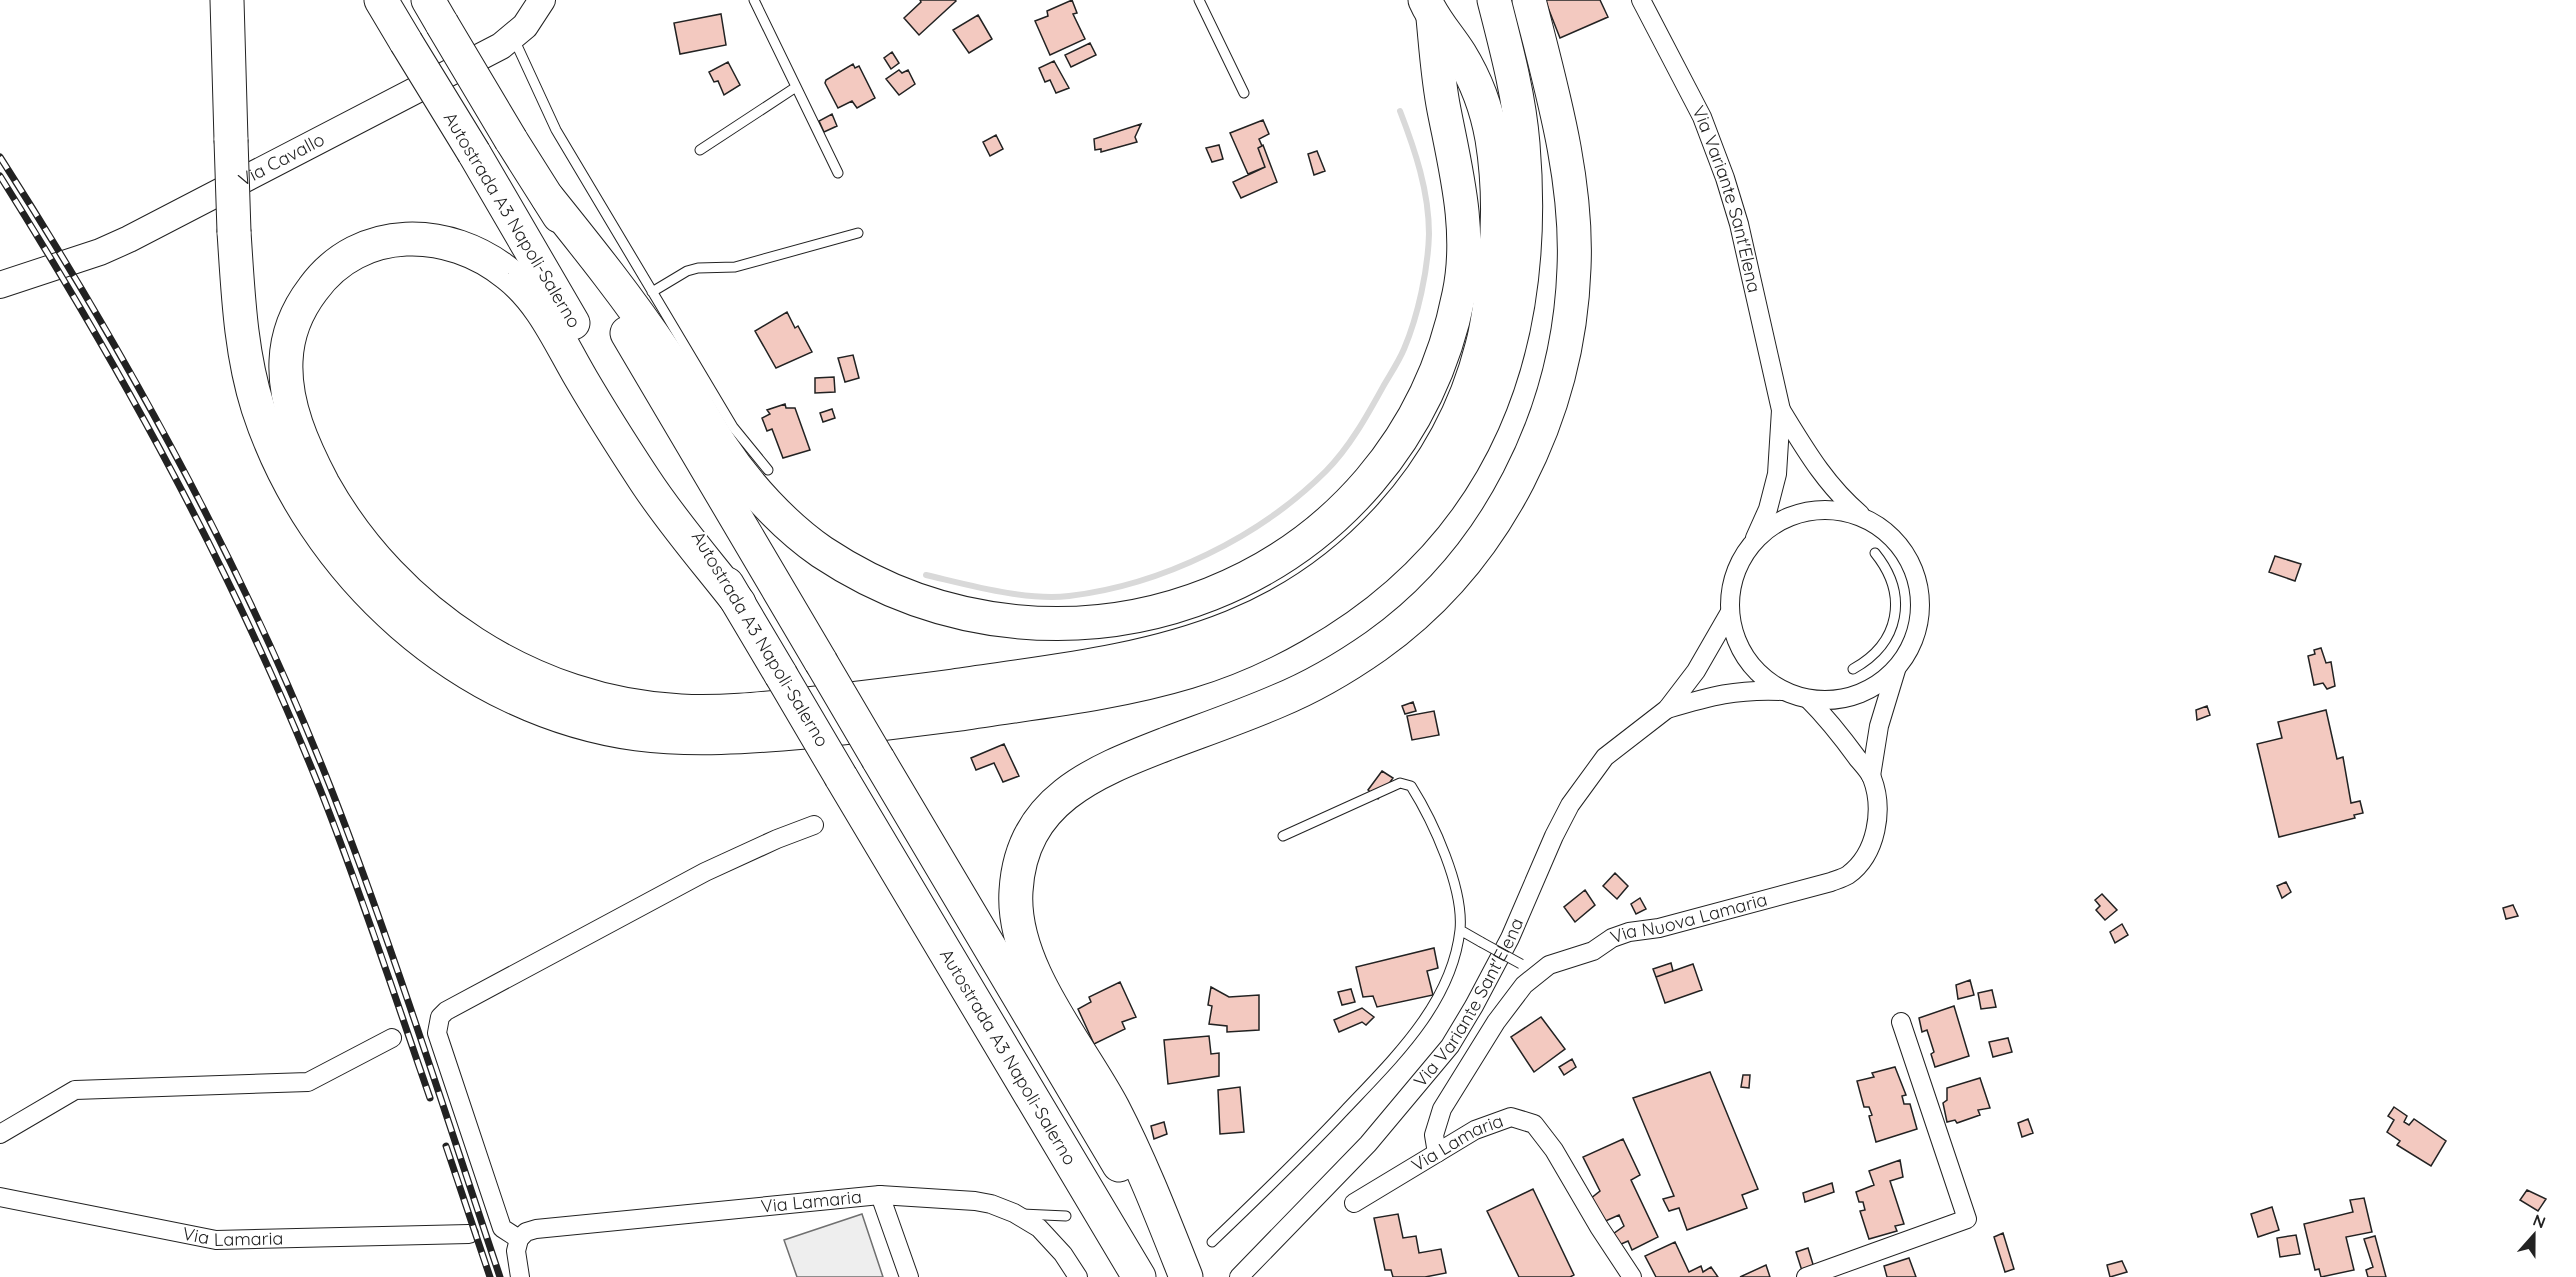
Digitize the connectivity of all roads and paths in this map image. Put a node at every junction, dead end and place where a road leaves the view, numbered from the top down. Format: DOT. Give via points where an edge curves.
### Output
graph roads {
  1 [pos="227,0"];
  2 [pos="381,0"];
  3 [pos="542,0"];
  4 [pos="754,0"];
  5 [pos="1199,0"];
  6 [pos="1494,0"];
  7 [pos="1529,0"];
  8 [pos="1641,0"];
  9 [pos="1429,9"];
  10 [pos="435,12"];
  11 [pos="513,37"];
  12 [pos="796,87"];
  13 [pos="1244,93"];
  14 [pos="700,150"];
  15 [pos="838,173"];
  16 [pos="548,198"];
  17 [pos="858,233"];
  18 [pos="0,285"];
  19 [pos="652,292"];
  20 [pos="1781,410"];
  21 [pos="768,470"];
  22 [pos="1868,521"];
  23 [pos="1753,542"];
  24 [pos="1875,553"];
  25 [pos="739,603"];
  26 [pos="1730,612"];
  27 [pos="1897,668"];
  28 [pos="1853,669"];
  29 [pos="1784,691"];
  30 [pos="1808,699"];
  31 [pos="1667,709"];
  32 [pos="1871,776"];
  33 [pos="814,825"];
  34 [pos="1283,836"];
  35 [pos="1460,930"];
  36 [pos="1539,973"];
  37 [pos="1901,1022"];
  38 [pos="392,1038"];
  39 [pos="0,1134"];
  40 [pos="1437,1153"];
  41 [pos="880,1195"];
  42 [pos="0,1197"];
  43 [pos="1354,1203"];
  44 [pos="1014,1213"];
  45 [pos="1065,1216"];
  46 [pos="469,1234"];
  47 [pos="519,1239"];
  48 [pos="1212,1242"];
  49 [pos="520,1277"];
  50 [pos="909,1277"];
  51 [pos="1078,1277"];
  52 [pos="1139,1277"];
  53 [pos="1186,1277"];
  54 [pos="1239,1277"];
  55 [pos="1632,1277"];
  56 [pos="1806,1277"];
  1 -- 6 [label="highway, bridge" via="234,232 246,360 258,408 300,504 331,550 369,594 413,634 469,673 526,702 582,722 635,734 683,737 773,735 899,723 1081,695 1188,672 1243,651 1311,616 1349,591 1386,559 1433,508 1463,465 1492,403 1508,355 1518,306 1525,183 1523,142"];
  2 -- 25 [label="highway, Autostrada A3 Napoli-Salerno, bridge"];
  3 -- 11 [label="main road, Via Cavallo"];
  4 -- 12 [label="lane"];
  5 -- 13 [label="lane"];
  7 -- 53 [label="highway" via="1569,179 1575,267 1567,342 1556,388 1519,482 1493,527 1417,612 1377,645 1282,700 1106,768 1077,784 1054,803 1035,829 1023,855 1016,889 1017,918 1027,954 1047,996 1112,1106 1152,1189"];
  8 -- 20 [label="street, Via Variante Sant'Elena" via="1702,117 1725,178"];
  9 -- 16 [label="highway" via="1465,238 1460,292 1432,381 1387,459 1325,526 1289,554 1254,574 1176,607 1136,616 1059,624 974,617 894,591 820,550 791,528 723,449 667,356 610,275"];
  9 -- 25 [label="highway" via="1461,56 1483,103 1492,140 1498,201 1483,345 1451,428 1406,498 1371,537 1326,574 1282,603 1237,625 1149,654 879,696 715,711 636,706 529,673 465,638 409,594 361,540 309,456 292,410 286,365 294,320 320,279 355,252 399,238 445,242 504,270 534,300 649,487"];
  10 -- 16 [label="highway, bridge"];
  11 -- 18 [label="main road, Via Cavallo" via="129,238 100,252"];
  11 -- 19 [label="lane" via="556,130"];
  12 -- 14 [label="lane"];
  12 -- 15 [label="lane"];
  16 -- 53 [label="highway, bridge"];
  17 -- 19 [label="lane" via="735,267 687,271"];
  19 -- 21 [label="lane" via="733,427"];
  20 -- 22 [label="street, Via Variante Sant'Elena" via="1839,496"];
  20 -- 23 [label="street, Via Variante Sant'Elena" via="1777,474 1768,509"];
  22 -- 23 [label="street" via="1845,512 1820,510 1795,515 1772,526"];
  22 -- 27 [label="street" via="1889,535 1916,576 1920,600 1918,625"];
  23 -- 26 [label="street" via="1736,571"];
  24 -- 28 [label="lane" via="1892,579 1893,625 1878,651"];
  25 -- 52 [label="highway, Autostrada A3 Napoli-Salerno, bridge"];
  26 -- 29 [label="street" via="1735,637 1747,659 1763,678"];
  26 -- 31 [label="street, Via Variante Sant'Elena" via="1696,671"];
  27 -- 30 [label="street" via="1856,695"];
  27 -- 32 [label="street" via="1879,726"];
  29 -- 30 [label="street"];
  29 -- 31 [label="street, Via Variante Sant'Elena" via="1720,693"];
  30 -- 32 [label="street, Via Nuova Lamaria" via="1832,723"];
  31 -- 54 [label="street, Via Variante Sant'Elena" via="1605,757 1570,805 1505,946 1450,1046 1368,1144"];
  32 -- 36 [label="street, Via Nuova Lamaria" via="1877,800 1874,838 1848,874 1805,891 1612,938 1593,951 1550,965"];
  33 -- 47 [label="street" via="705,872 440,1017 437,1034 502,1228"];
  34 -- 35 [label="lane" via="1400,783 1411,786 1454,885"];
  35 -- 36 [label="lane, bridge"];
  35 -- 48 [label="lane" via="1449,975 1438,998 1398,1052 1292,1166"];
  36 -- 40 [label="street, Via Nuova Lamaria" via="1524,985 1496,1022 1442,1110 1434,1135"];
  37 -- 56 [label="street" via="1967,1220"];
  38 -- 39 [label="street" via="308,1082 75,1090"];
  40 -- 43 [label="street, Via Lamaria"];
  40 -- 55 [label="street, Via Lamaria" via="1475,1130 1510,1117 1534,1124"];
  41 -- 44 [label="street, Via Lamaria" via="975,1201"];
  41 -- 47 [label="street, Via Lamaria" via="536,1229"];
  41 -- 50 [label="street"];
  42 -- 46 [label="street, Via Lamaria" via="216,1240"];
  44 -- 45 [label="lane"];
  44 -- 51 [label="street, Via Lamaria" via="1052,1240"];
  47 -- 49 [label="street" via="516,1251"];
}
